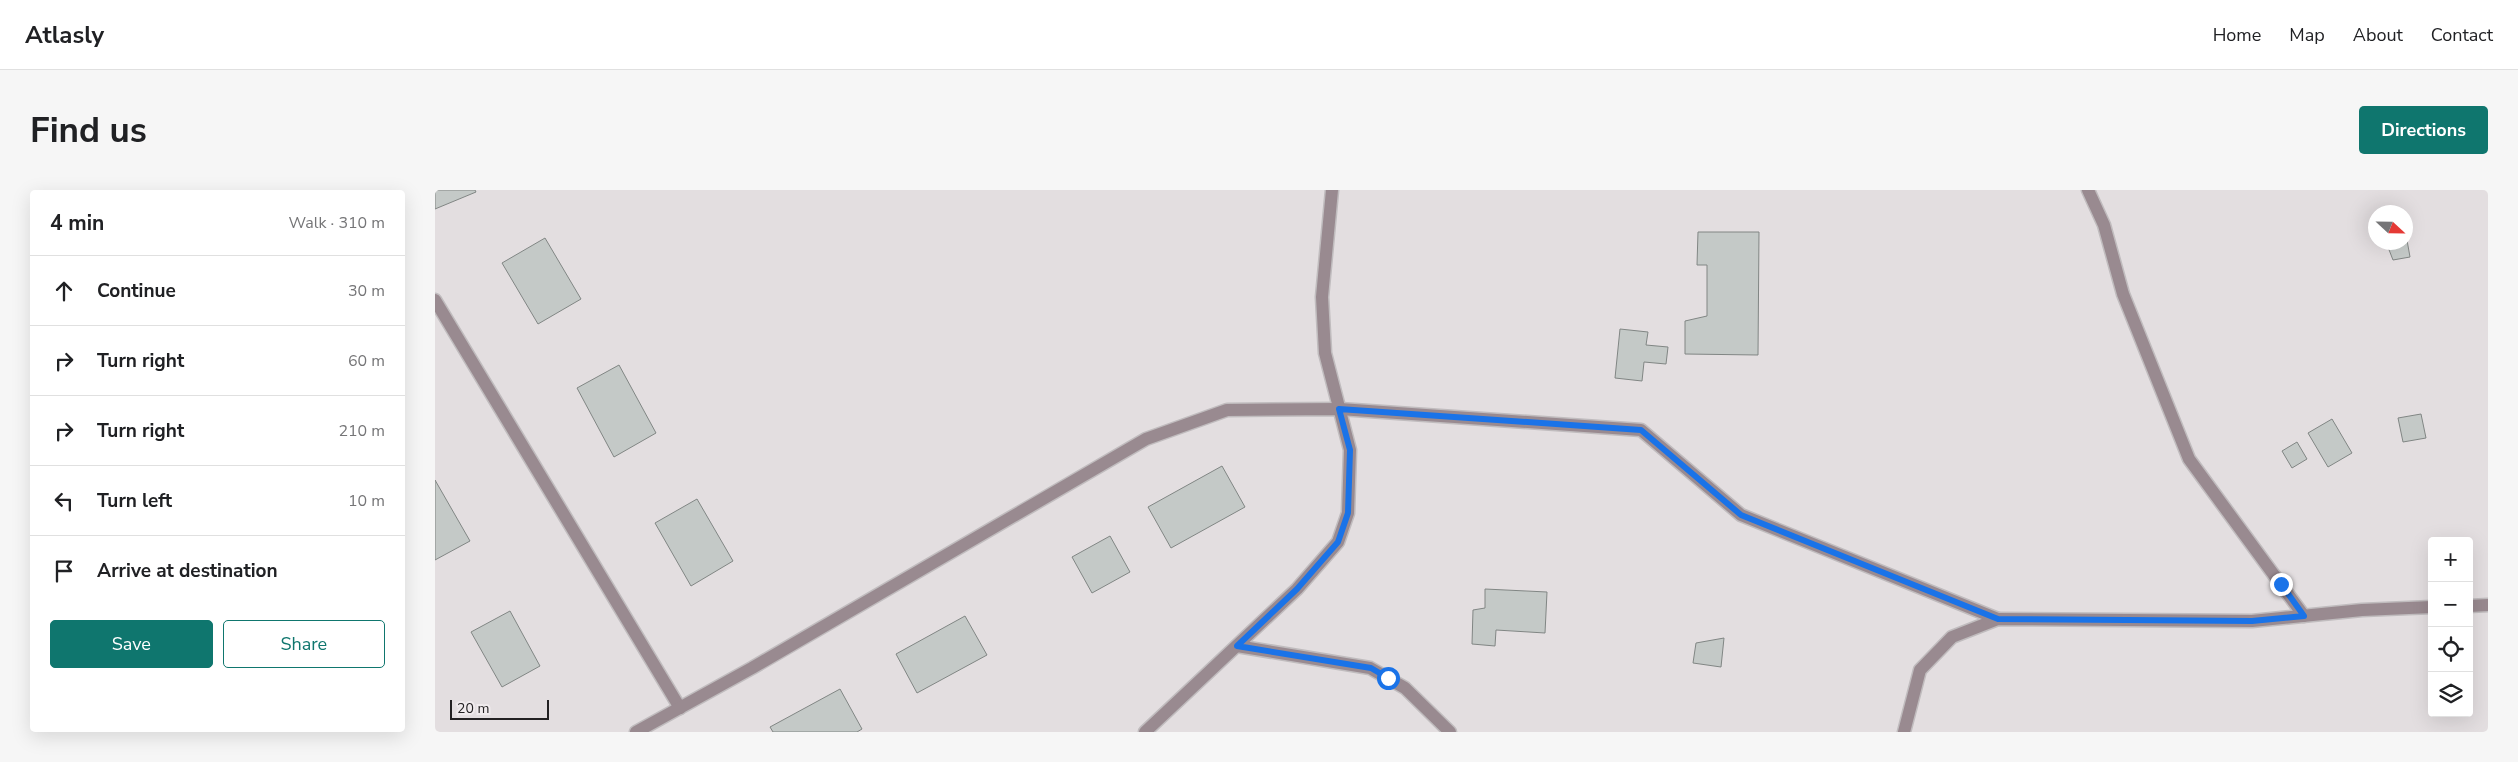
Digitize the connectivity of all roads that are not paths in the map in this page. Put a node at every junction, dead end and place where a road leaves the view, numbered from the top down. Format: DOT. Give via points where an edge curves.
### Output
graph roads {
  1 [pos="1333,190"];
  2 [pos="2089,190"];
  3 [pos="435,300"];
  4 [pos="1339,409"];
  5 [pos="2488,605"];
  6 [pos="2473,606"];
  7 [pos="2428,607"];
  8 [pos="2304,616"];
  9 [pos="1998,619"];
  10 [pos="1237,646"];
  11 [pos="680,708"];
  12 [pos="636,732"];
  13 [pos="1145,732"];
  14 [pos="1450,732"];
  15 [pos="1904,732"];
  1 -- 4 [label="street" via="1322,297 1325,353"];
  2 -- 8 [label="street" via="2104,225 2123,294 2189,459"];
  3 -- 11 [label="street"];
  4 -- 9 [label="street" via="1641,430 1741,515"];
  4 -- 10 [label="street" via="1350,450 1348,513 1338,542 1297,589"];
  4 -- 11 [label="street" via="1227,410 1146,440"];
  5 -- 6 [label="street"];
  7 -- 8 [label="street"];
  8 -- 9 [label="street" via="2252,621"];
  9 -- 15 [label="street" via="1953,637 1920,670"];
  10 -- 13 [label="street"];
  10 -- 14 [label="street" via="1371,668 1405,688"];
  11 -- 12 [label="street"];
}
